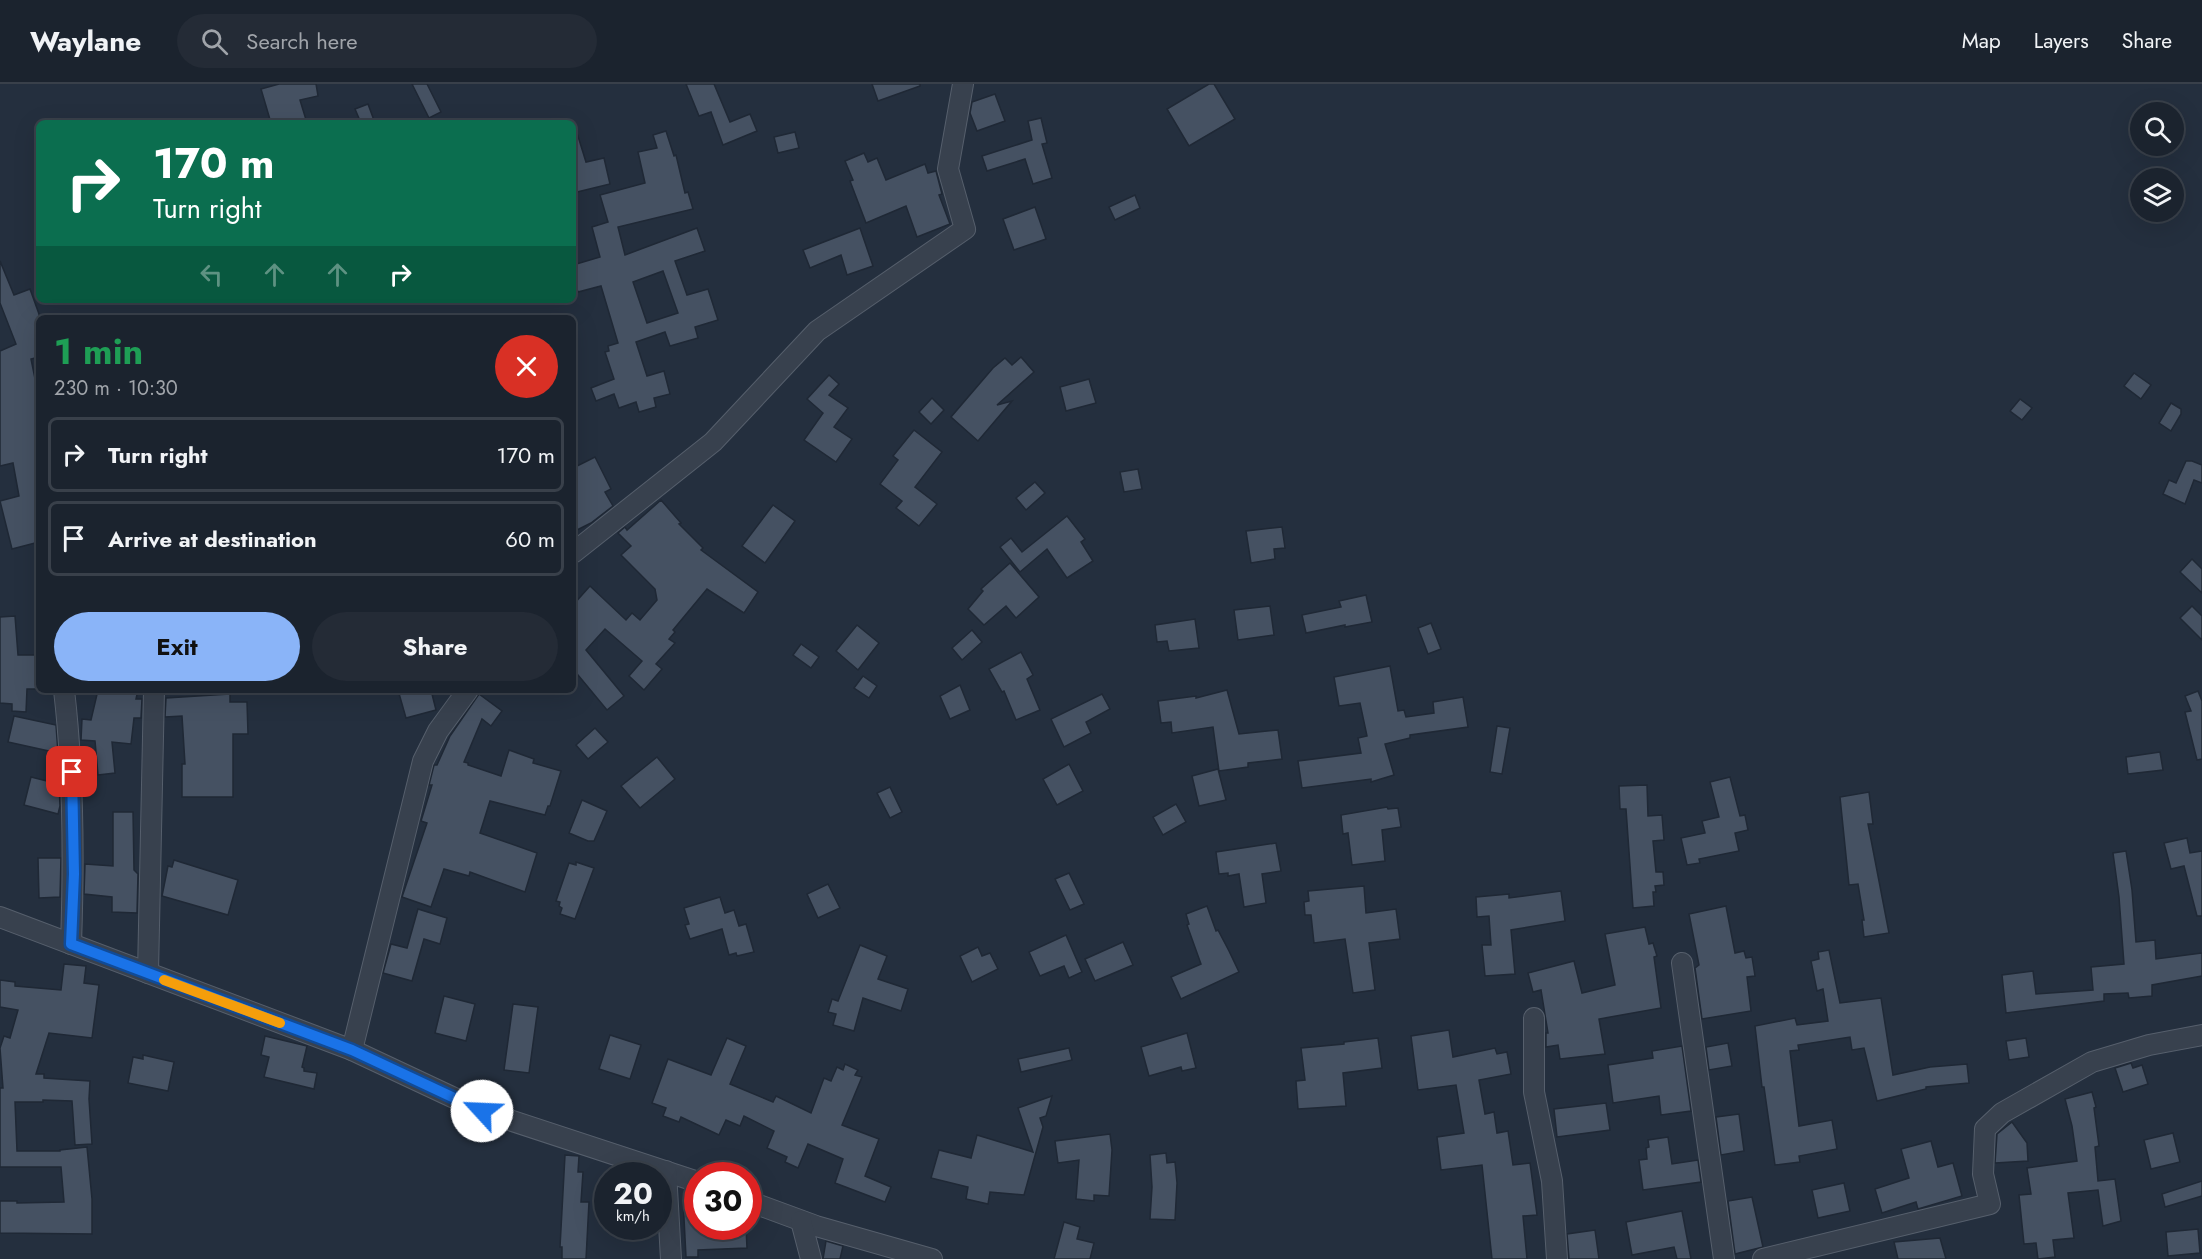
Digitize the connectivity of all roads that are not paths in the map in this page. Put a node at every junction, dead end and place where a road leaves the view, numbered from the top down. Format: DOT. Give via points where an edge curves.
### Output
graph roads {
  1 [pos="963,84"];
  2 [pos="576,551"];
  3 [pos="64,693"];
  4 [pos="154,693"];
  5 [pos="466,693"];
  6 [pos="0,917"];
  7 [pos="71,944"];
  8 [pos="1682,963"];
  9 [pos="148,974"];
  10 [pos="1534,1018"];
  11 [pos="2202,1035"];
  12 [pos="352,1050"];
  13 [pos="638,1162"];
  14 [pos="762,1206"];
  15 [pos="801,1221"];
  16 [pos="670,1240"];
  17 [pos="671,1259"];
  18 [pos="811,1259"];
  19 [pos="932,1259"];
  20 [pos="1557,1259"];
  21 [pos="1724,1259"];
  22 [pos="1763,1259"];
  1 -- 2 [label="street" via="948,169 965,229 818,331 713,442"];
  3 -- 7 [label="street" via="71,751"];
  4 -- 9 [label="street"];
  5 -- 12 [label="street" via="438,730 423,761"];
  6 -- 7 [label="street"];
  7 -- 9 [label="street"];
  8 -- 21 [label="street"];
  9 -- 12 [label="street"];
  10 -- 20 [label="street" via="1534,1092 1552,1181"];
  11 -- 22 [label="street" via="2092,1062 2002,1113 1985,1129 1983,1174 1990,1204"];
  12 -- 13 [label="street" via="482,1111"];
  14 -- 15 [label="street"];
  15 -- 18 [label="street"];
  15 -- 19 [label="street"];
  16 -- 17 [label="street"];
}
